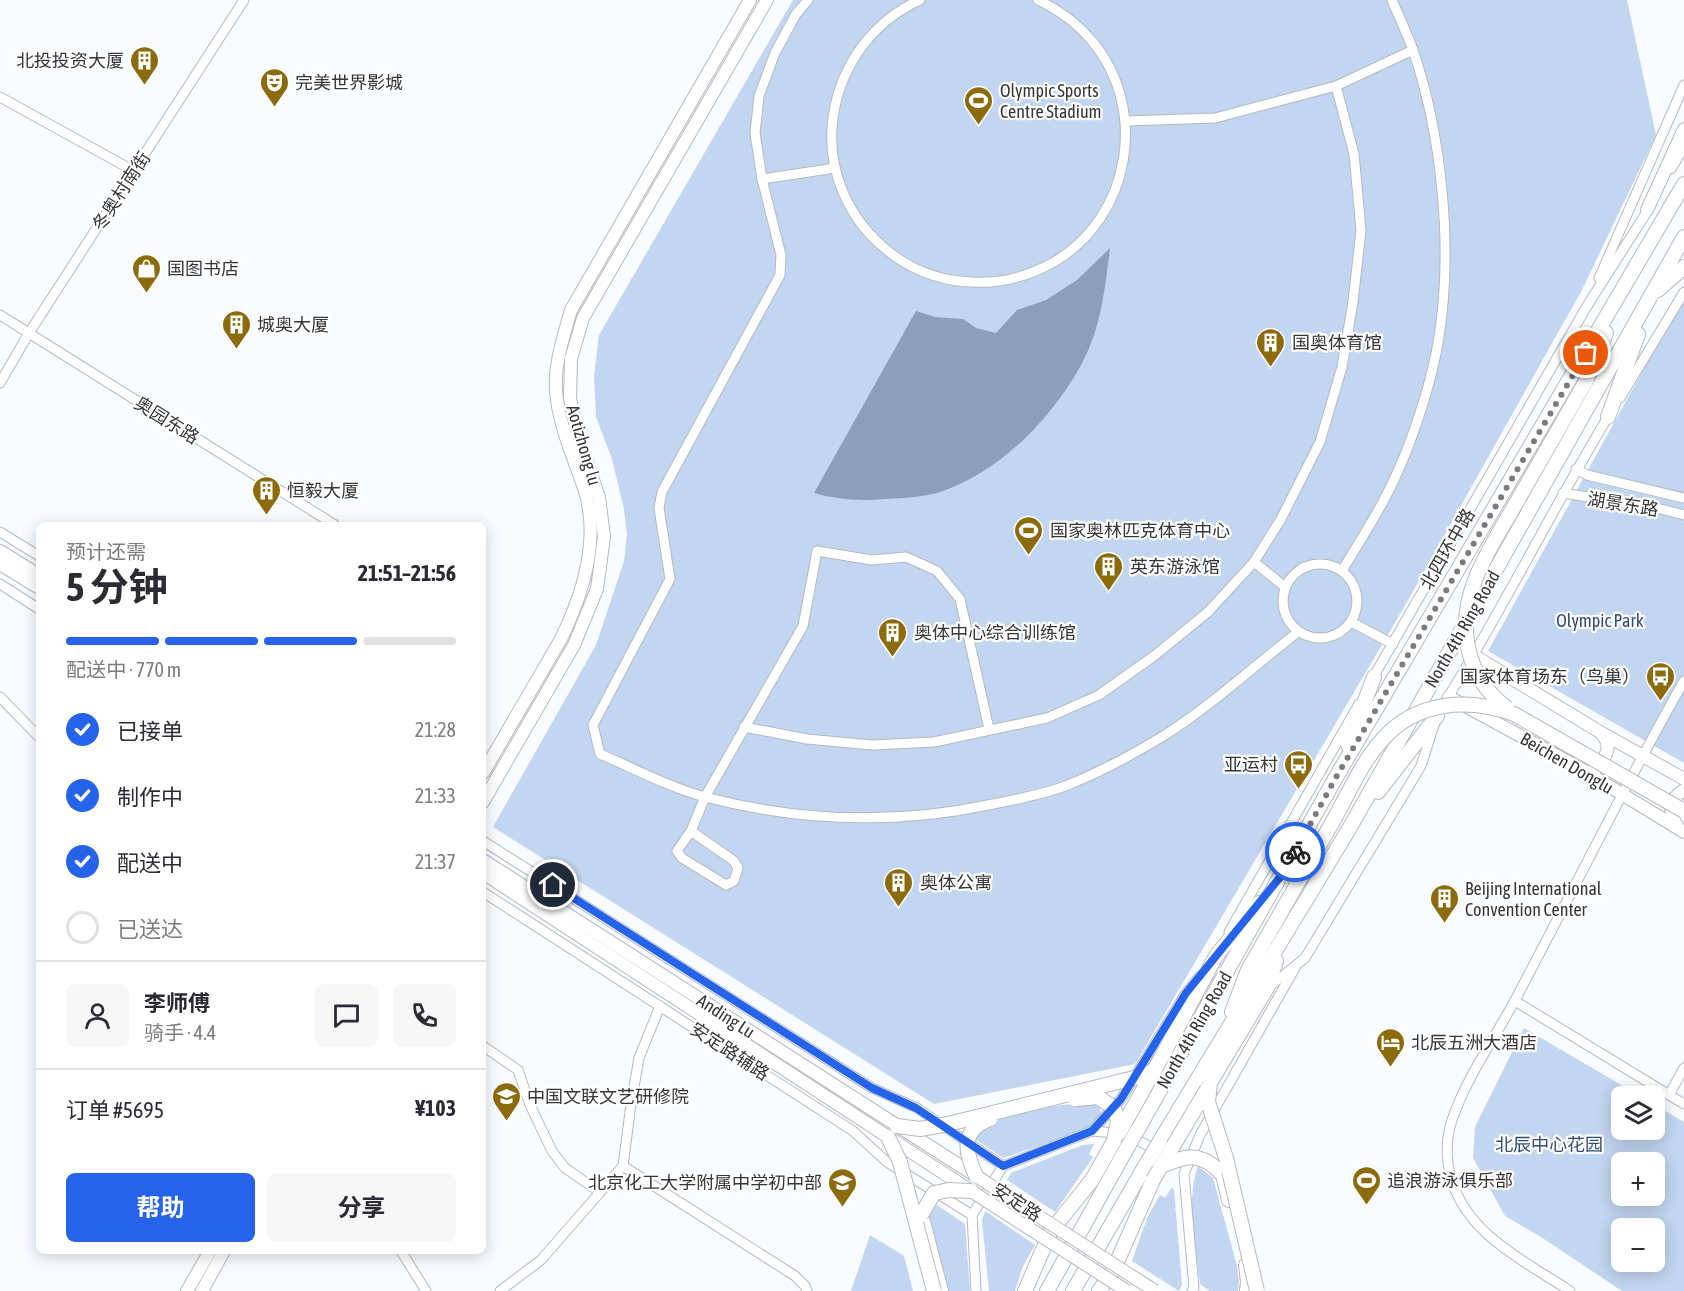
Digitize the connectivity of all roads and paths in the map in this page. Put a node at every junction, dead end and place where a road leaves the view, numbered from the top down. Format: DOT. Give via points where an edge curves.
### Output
graph roads {
  1 [pos="244,0"];
  2 [pos="750,0"];
  3 [pos="766,0"];
  4 [pos="808,0"];
  5 [pos="920,0"];
  6 [pos="1038,0"];
  7 [pos="1392,0"];
  8 [pos="1413,50"];
  9 [pos="1684,85"];
  10 [pos="1336,86"];
  11 [pos="0,97"];
  12 [pos="1125,121"];
  13 [pos="1684,129"];
  14 [pos="1684,147"];
  15 [pos="835,168"];
  16 [pos="134,171"];
  17 [pos="762,179"];
  18 [pos="1684,184"];
  19 [pos="1647,210"];
  20 [pos="1684,237"];
  21 [pos="1684,267"];
  22 [pos="1622,292"];
  23 [pos="1684,292"];
  24 [pos="1651,297"];
  25 [pos="1587,306"];
  26 [pos="0,315"];
  27 [pos="30,333"];
  28 [pos="0,382"];
  29 [pos="1608,417"];
  30 [pos="1576,469"];
  31 [pos="1563,493"];
  32 [pos="1684,498"];
  33 [pos="1684,515"];
  34 [pos="330,522"];
  35 [pos="0,532"];
  36 [pos="0,551"];
  37 [pos="36,553"];
  38 [pos="1254,562"];
  39 [pos="0,564"];
  40 [pos="1342,570"];
  41 [pos="36,573"];
  42 [pos="0,584"];
  43 [pos="36,586"];
  44 [pos="1285,587"];
  45 [pos="36,607"];
  46 [pos="1351,622"];
  47 [pos="1298,632"];
  48 [pos="1393,644"];
  49 [pos="1473,656"];
  50 [pos="1374,677"];
  51 [pos="1684,681"];
  52 [pos="0,697"];
  53 [pos="1449,697"];
  54 [pos="1514,714"];
  55 [pos="1437,716"];
  56 [pos="744,728"];
  57 [pos="989,729"];
  58 [pos="1600,732"];
  59 [pos="36,734"];
  60 [pos="1641,756"];
  61 [pos="486,768"];
  62 [pos="1581,769"];
  63 [pos="1335,779"];
  64 [pos="1684,779"];
  65 [pos="1684,790"];
  66 [pos="1623,795"];
  67 [pos="486,797"];
  68 [pos="705,797"];
  69 [pos="1684,811"];
  70 [pos="1349,829"];
  71 [pos="1681,830"];
  72 [pos="691,831"];
  73 [pos="486,843"];
  74 [pos="486,862"];
  75 [pos="1285,871"];
  76 [pos="486,875"];
  77 [pos="486,894"];
  78 [pos="1283,939"];
  79 [pos="1216,956"];
  80 [pos="1297,964"];
  81 [pos="1267,988"];
  82 [pos="1515,1001"];
  83 [pos="660,1006"];
  84 [pos="1220,1042"];
  85 [pos="486,1048"];
  86 [pos="1684,1068"];
  87 [pos="1155,1070"];
  88 [pos="1210,1083"];
  89 [pos="1669,1095"];
  90 [pos="1684,1104"];
  91 [pos="879,1114"];
  92 [pos="897,1126"];
  93 [pos="871,1127"];
  94 [pos="1092,1131"];
  95 [pos="888,1137"];
  96 [pos="1114,1141"];
  97 [pos="1155,1163"];
  98 [pos="623,1166"];
  99 [pos="1003,1166"];
  100 [pos="1184,1174"];
  101 [pos="976,1176"];
  102 [pos="971,1191"];
  103 [pos="600,1192"];
  104 [pos="972,1215"];
  105 [pos="208,1254"];
  106 [pos="222,1254"];
  107 [pos="402,1254"];
  108 [pos="1195,1290"];
  109 [pos="187,1291"];
  110 [pos="202,1291"];
  111 [pos="426,1291"];
  112 [pos="500,1291"];
  113 [pos="807,1291"];
  114 [pos="934,1291"];
  115 [pos="941,1291"];
  116 [pos="976,1291"];
  117 [pos="1025,1291"];
  118 [pos="1047,1291"];
  119 [pos="1073,1291"];
  120 [pos="1099,1291"];
  121 [pos="1127,1291"];
  122 [pos="1155,1291"];
  123 [pos="1246,1291"];
  124 [pos="1257,1291"];
  125 [pos="1570,1291"];
  1 -- 16 [label="street, 冬奥村南街"];
  2 -- 61 [label="main road, Aotizhong lu" via="571,309 556,388 568,448 585,490 590,517 586,575 572,618"];
  3 -- 67 [label="main road, Aotizhong lu" via="583,318 571,359 570,398 577,434 599,497 604,537 597,590 574,645"];
  4 -- 17 [label="street" via="775,53 759,96 755,133"];
  5 -- 15 [label="street" via="877,29 847,70 833,118"];
  6 -- 12 [label="street" via="1081,28 1098,48 1112,70"];
  7 -- 8 [label="street"];
  8 -- 10 [label="street"];
  8 -- 40 [label="street" via="1433,127 1442,199 1445,266 1439,338 1420,413 1392,484"];
  9 -- 25 [label="street"];
  10 -- 12 [label="street" via="1215,118"];
  10 -- 38 [label="street" via="1354,154 1361,230 1342,367 1320,442"];
  11 -- 16 [label="street"];
  12 -- 15 [label="street" via="1126,145 1120,176 1095,225 1059,259 1026,275 1002,281 953,280 929,274 896,258 861,224"];
  13 -- 19 [label="main road"];
  14 -- 19 [label="street, 北四环中路"];
  15 -- 17 [label="street"];
  16 -- 27 [label="street, 冬奥村南街"];
  17 -- 68 [label="street" via="781,255 780,275 662,492 659,508 670,579 592,725 600,754"];
  18 -- 22 [label="highway, North 4th Ring Road"];
  19 -- 25 [label="street, 北四环中路"];
  20 -- 24 [label="highway, North 4th Ring Road"];
  21 -- 24 [label="highway"];
  22 -- 54 [label="highway, bridge" via="1586,381 1477,573 1466,605 1465,634 1472,665 1481,682"];
  22 -- 63 [label="highway, North 4th Ring Road"];
  23 -- 29 [label="street"];
  24 -- 29 [label="highway"];
  24 -- 70 [label="highway, North 4th Ring Road"];
  25 -- 48 [label="street, 北四环中路"];
  26 -- 27 [label="street, 奥园东路"];
  27 -- 28 [label="street, 冬奥村南街"];
  27 -- 34 [label="street, 奥园东路"];
  29 -- 30 [label="street"];
  30 -- 31 [label="street"];
  30 -- 32 [label="street, 湖景东路"];
  31 -- 33 [label="street, 湖景东路"];
  31 -- 49 [label="street"];
  35 -- 37 [label="street"];
  36 -- 41 [label="main road"];
  38 -- 44 [label="street"];
  38 -- 57 [label="street" via="1208,612 1100,695 1047,718"];
  39 -- 43 [label="main road"];
  40 -- 44 [label="street" via="1321,563 1309,565 1290,577"];
  40 -- 46 [label="street" via="1356,589 1358,600"];
  42 -- 45 [label="street"];
  44 -- 47 [label="street" via="1284,612"];
  46 -- 47 [label="street" via="1342,631 1320,639"];
  46 -- 48 [label="street"];
  47 -- 68 [label="street" via="1165,735 1067,785 1012,801 955,813 897,819 837,819"];
  48 -- 50 [label="street, 北四环中路"];
  49 -- 53 [label="street"];
  49 -- 58 [label="main road"];
  50 -- 63 [label="highway"];
  50 -- 79 [label="street, 北四环中路"];
  51 -- 60 [label="street"];
  52 -- 59 [label="street"];
  53 -- 55 [label="street"];
  53 -- 62 [label="main road, Beichen Donglu"];
  54 -- 69 [label="highway, bridge"];
  54 -- 84 [label="highway, bridge" via="1475,704 1437,706 1399,725 1383,739 1248,970"];
  55 -- 70 [label="highway"];
  55 -- 80 [label="street" via="1421,766 1305,958"];
  56 -- 57 [label="street" via="872,745 934,742"];
  56 -- 57 [label="street" via="803,626 817,551 872,560 906,557 937,571 960,599"];
  56 -- 68 [label="street"];
  58 -- 60 [label="main road"];
  58 -- 62 [label="main road" via="1609,749 1597,768"];
  60 -- 64 [label="main road"];
  60 -- 66 [label="street"];
  62 -- 66 [label="main road, Beichen Donglu"];
  63 -- 75 [label="highway, North 4th Ring Road"];
  65 -- 71 [label="main road" via="1670,809"];
  66 -- 71 [label="main road, Beichen Donglu"];
  66 -- 82 [label="street"];
  68 -- 72 [label="street"];
  70 -- 78 [label="highway, North 4th Ring Road"];
  72 -- 72 [label="street" via="677,851 681,858 726,885 734,880 738,868 734,861"];
  73 -- 99 [label="street" via="872,1088 916,1108"];
  74 -- 91 [label="main road, Anding Lu"];
  75 -- 79 [label="highway"];
  75 -- 118 [label="highway, North 4th Ring Road, bridge"];
  76 -- 93 [label="main road, Anding Lu"];
  77 -- 83 [label="street, 安定路辅路"];
  78 -- 81 [label="highway"];
  78 -- 84 [label="highway, North 4th Ring Road"];
  79 -- 87 [label="highway, bridge"];
  79 -- 94 [label="street, 北四环中路" via="1186,993 1121,1099"];
  80 -- 81 [label="street"];
  80 -- 100 [label="street" via="1200,1135"];
  81 -- 88 [label="highway"];
  82 -- 89 [label="street"];
  82 -- 125 [label="street" via="1451,1121 1451,1179 1459,1198 1488,1236"];
  83 -- 98 [label="street" via="639,1058"];
  83 -- 104 [label="street, 安定路辅路" via="853,1131 887,1162"];
  84 -- 97 [label="highway, North 4th Ring Road, bridge" via="1160,1141"];
  85 -- 103 [label="street" via="518,1070 552,1151 565,1168"];
  86 -- 89 [label="street"];
  87 -- 92 [label="highway, bridge" via="948,1124 920,1129"];
  87 -- 96 [label="highway, bridge"];
  88 -- 97 [label="highway, bridge"];
  88 -- 124 [label="highway, bridge" via="1208,1102 1226,1158"];
  89 -- 90 [label="street"];
  91 -- 92 [label="main road, 安定路"];
  92 -- 101 [label="main road, 安定路, bridge"];
  93 -- 95 [label="main road, 安定路"];
  94 -- 99 [label="street"];
  94 -- 100 [label="street" via="1127,1134 1165,1155"];
  95 -- 102 [label="main road, 安定路, bridge"];
  95 -- 114 [label="highway, bridge" via="900,1162"];
  96 -- 101 [label="highway, bridge" via="1118,1121 1114,1108 1098,1098 1010,1112 980,1123 971,1132 967,1144"];
  96 -- 117 [label="highway" via="1092,1180 1051,1231"];
  97 -- 119 [label="highway"];
  97 -- 120 [label="highway, bridge" via="1153,1180 1113,1271"];
  97 -- 123 [label="highway, bridge" via="1195,1156 1207,1160 1223,1175 1246,1264"];
  98 -- 103 [label="street"];
  98 -- 113 [label="street" via="795,1276"];
  99 -- 104 [label="street"];
  100 -- 108 [label="street"];
  101 -- 122 [label="main road, 安定路, bridge"];
  102 -- 115 [label="highway, bridge" via="934,1194 921,1215"];
  102 -- 121 [label="main road, 安定路, bridge"];
  103 -- 112 [label="street" via="541,1260"];
  104 -- 116 [label="street"];
  105 -- 109 [label="main road"];
  106 -- 110 [label="main road"];
  107 -- 111 [label="street"];
}
